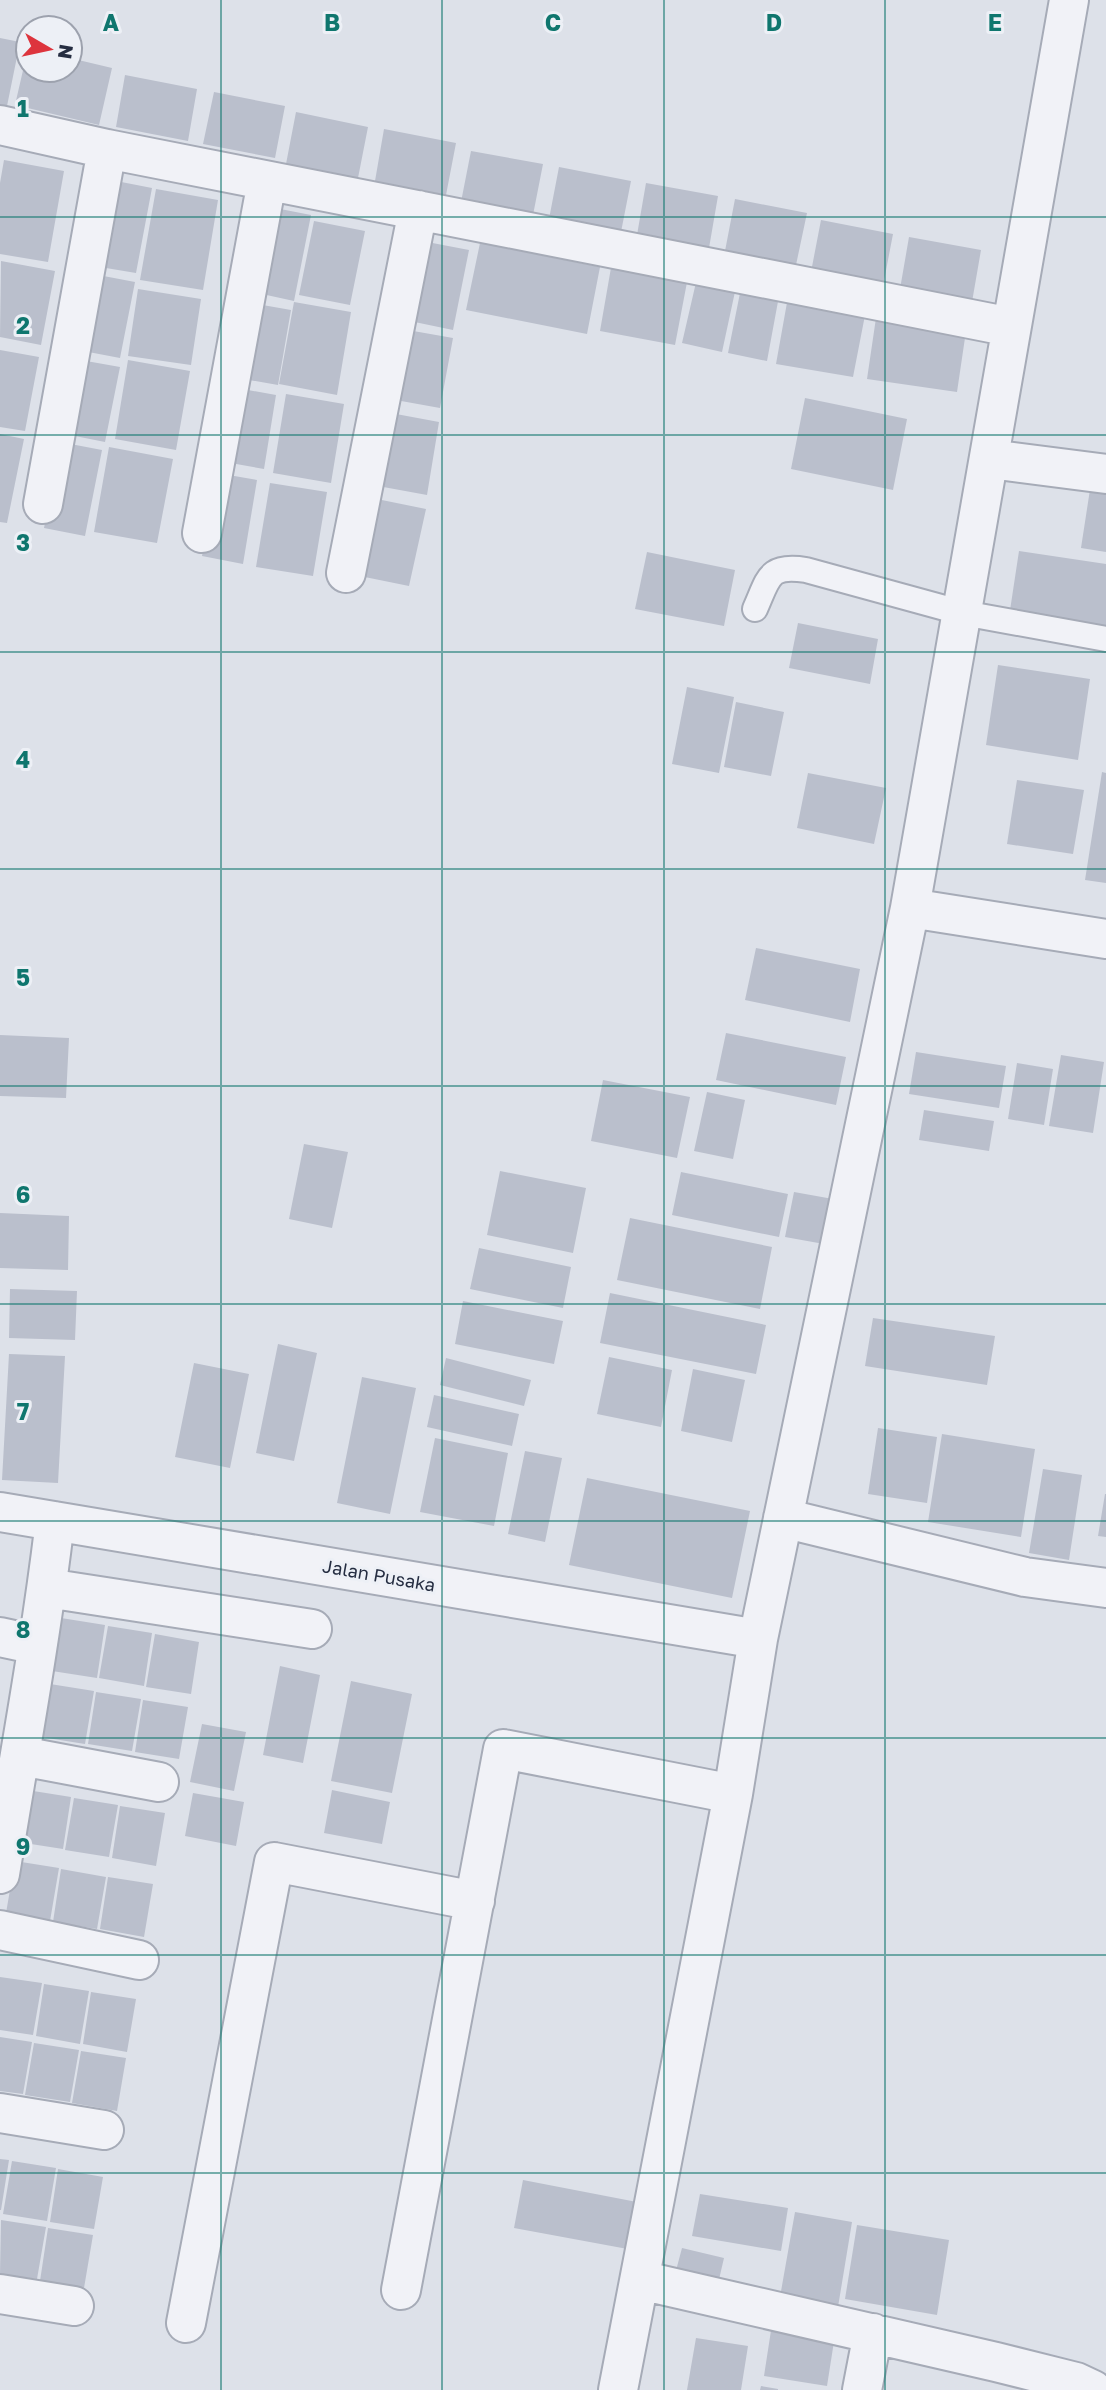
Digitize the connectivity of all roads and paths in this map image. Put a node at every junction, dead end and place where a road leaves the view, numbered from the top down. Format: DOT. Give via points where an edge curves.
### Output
graph roads {
  1 [pos="1069,0"];
  2 [pos="0,125"];
  3 [pos="107,149"];
  4 [pos="267,181"];
  5 [pos="418,211"];
  6 [pos="1011,327"];
  7 [pos="990,460"];
  8 [pos="1106,474"];
  9 [pos="43,504"];
  10 [pos="202,533"];
  11 [pos="345,573"];
  12 [pos="755,609"];
  13 [pos="962,613"];
  14 [pos="1106,639"];
  15 [pos="909,908"];
  16 [pos="1106,939"];
  17 [pos="0,1512"];
  18 [pos="783,1518"];
  19 [pos="55,1521"];
  20 [pos="47,1588"];
  21 [pos="1106,1588"];
  22 [pos="312,1629"];
  23 [pos="0,1637"];
  24 [pos="758,1639"];
  25 [pos="37,1645"];
  26 [pos="21,1756"];
  27 [pos="159,1782"];
  28 [pos="733,1794"];
  29 [pos="4,1822"];
  30 [pos="0,1874"];
  31 [pos="475,1900"];
  32 [pos="0,1930"];
  33 [pos="139,1960"];
  34 [pos="0,2113"];
  35 [pos="104,2130"];
  36 [pos="640,2280"];
  37 [pos="401,2290"];
  38 [pos="0,2294"];
  39 [pos="74,2306"];
  40 [pos="186,2323"];
  41 [pos="873,2333"];
  42 [pos="1081,2387"];
  43 [pos="618,2390"];
  44 [pos="862,2390"];
  1 -- 6 [label="street"];
  2 -- 3 [label="street"];
  3 -- 4 [label="street"];
  3 -- 9 [label="street"];
  4 -- 5 [label="street"];
  4 -- 10 [label="street"];
  5 -- 6 [label="street"];
  5 -- 11 [label="street"];
  6 -- 7 [label="street"];
  7 -- 8 [label="street"];
  7 -- 13 [label="street"];
  12 -- 13 [label="lane" via="776,570 786,567"];
  13 -- 14 [label="lane"];
  13 -- 15 [label="street"];
  15 -- 16 [label="street"];
  15 -- 18 [label="street"];
  17 -- 19 [label="street, Jalan Pusaka"];
  18 -- 21 [label="street" via="1025,1577"];
  18 -- 24 [label="street"];
  19 -- 20 [label="street"];
  19 -- 24 [label="street, Jalan Pusaka"];
  20 -- 22 [label="street"];
  20 -- 25 [label="street"];
  23 -- 25 [label="street"];
  24 -- 28 [label="street"];
  25 -- 26 [label="street"];
  26 -- 27 [label="street"];
  26 -- 29 [label="street"];
  28 -- 31 [label="street" via="503,1749"];
  28 -- 36 [label="street"];
  29 -- 30 [label="street"];
  31 -- 37 [label="street"];
  31 -- 40 [label="street" via="274,1862"];
  32 -- 33 [label="street"];
  34 -- 35 [label="street"];
  36 -- 41 [label="street"];
  36 -- 43 [label="street"];
  38 -- 39 [label="street"];
  41 -- 42 [label="street"];
  41 -- 44 [label="street"];
}
